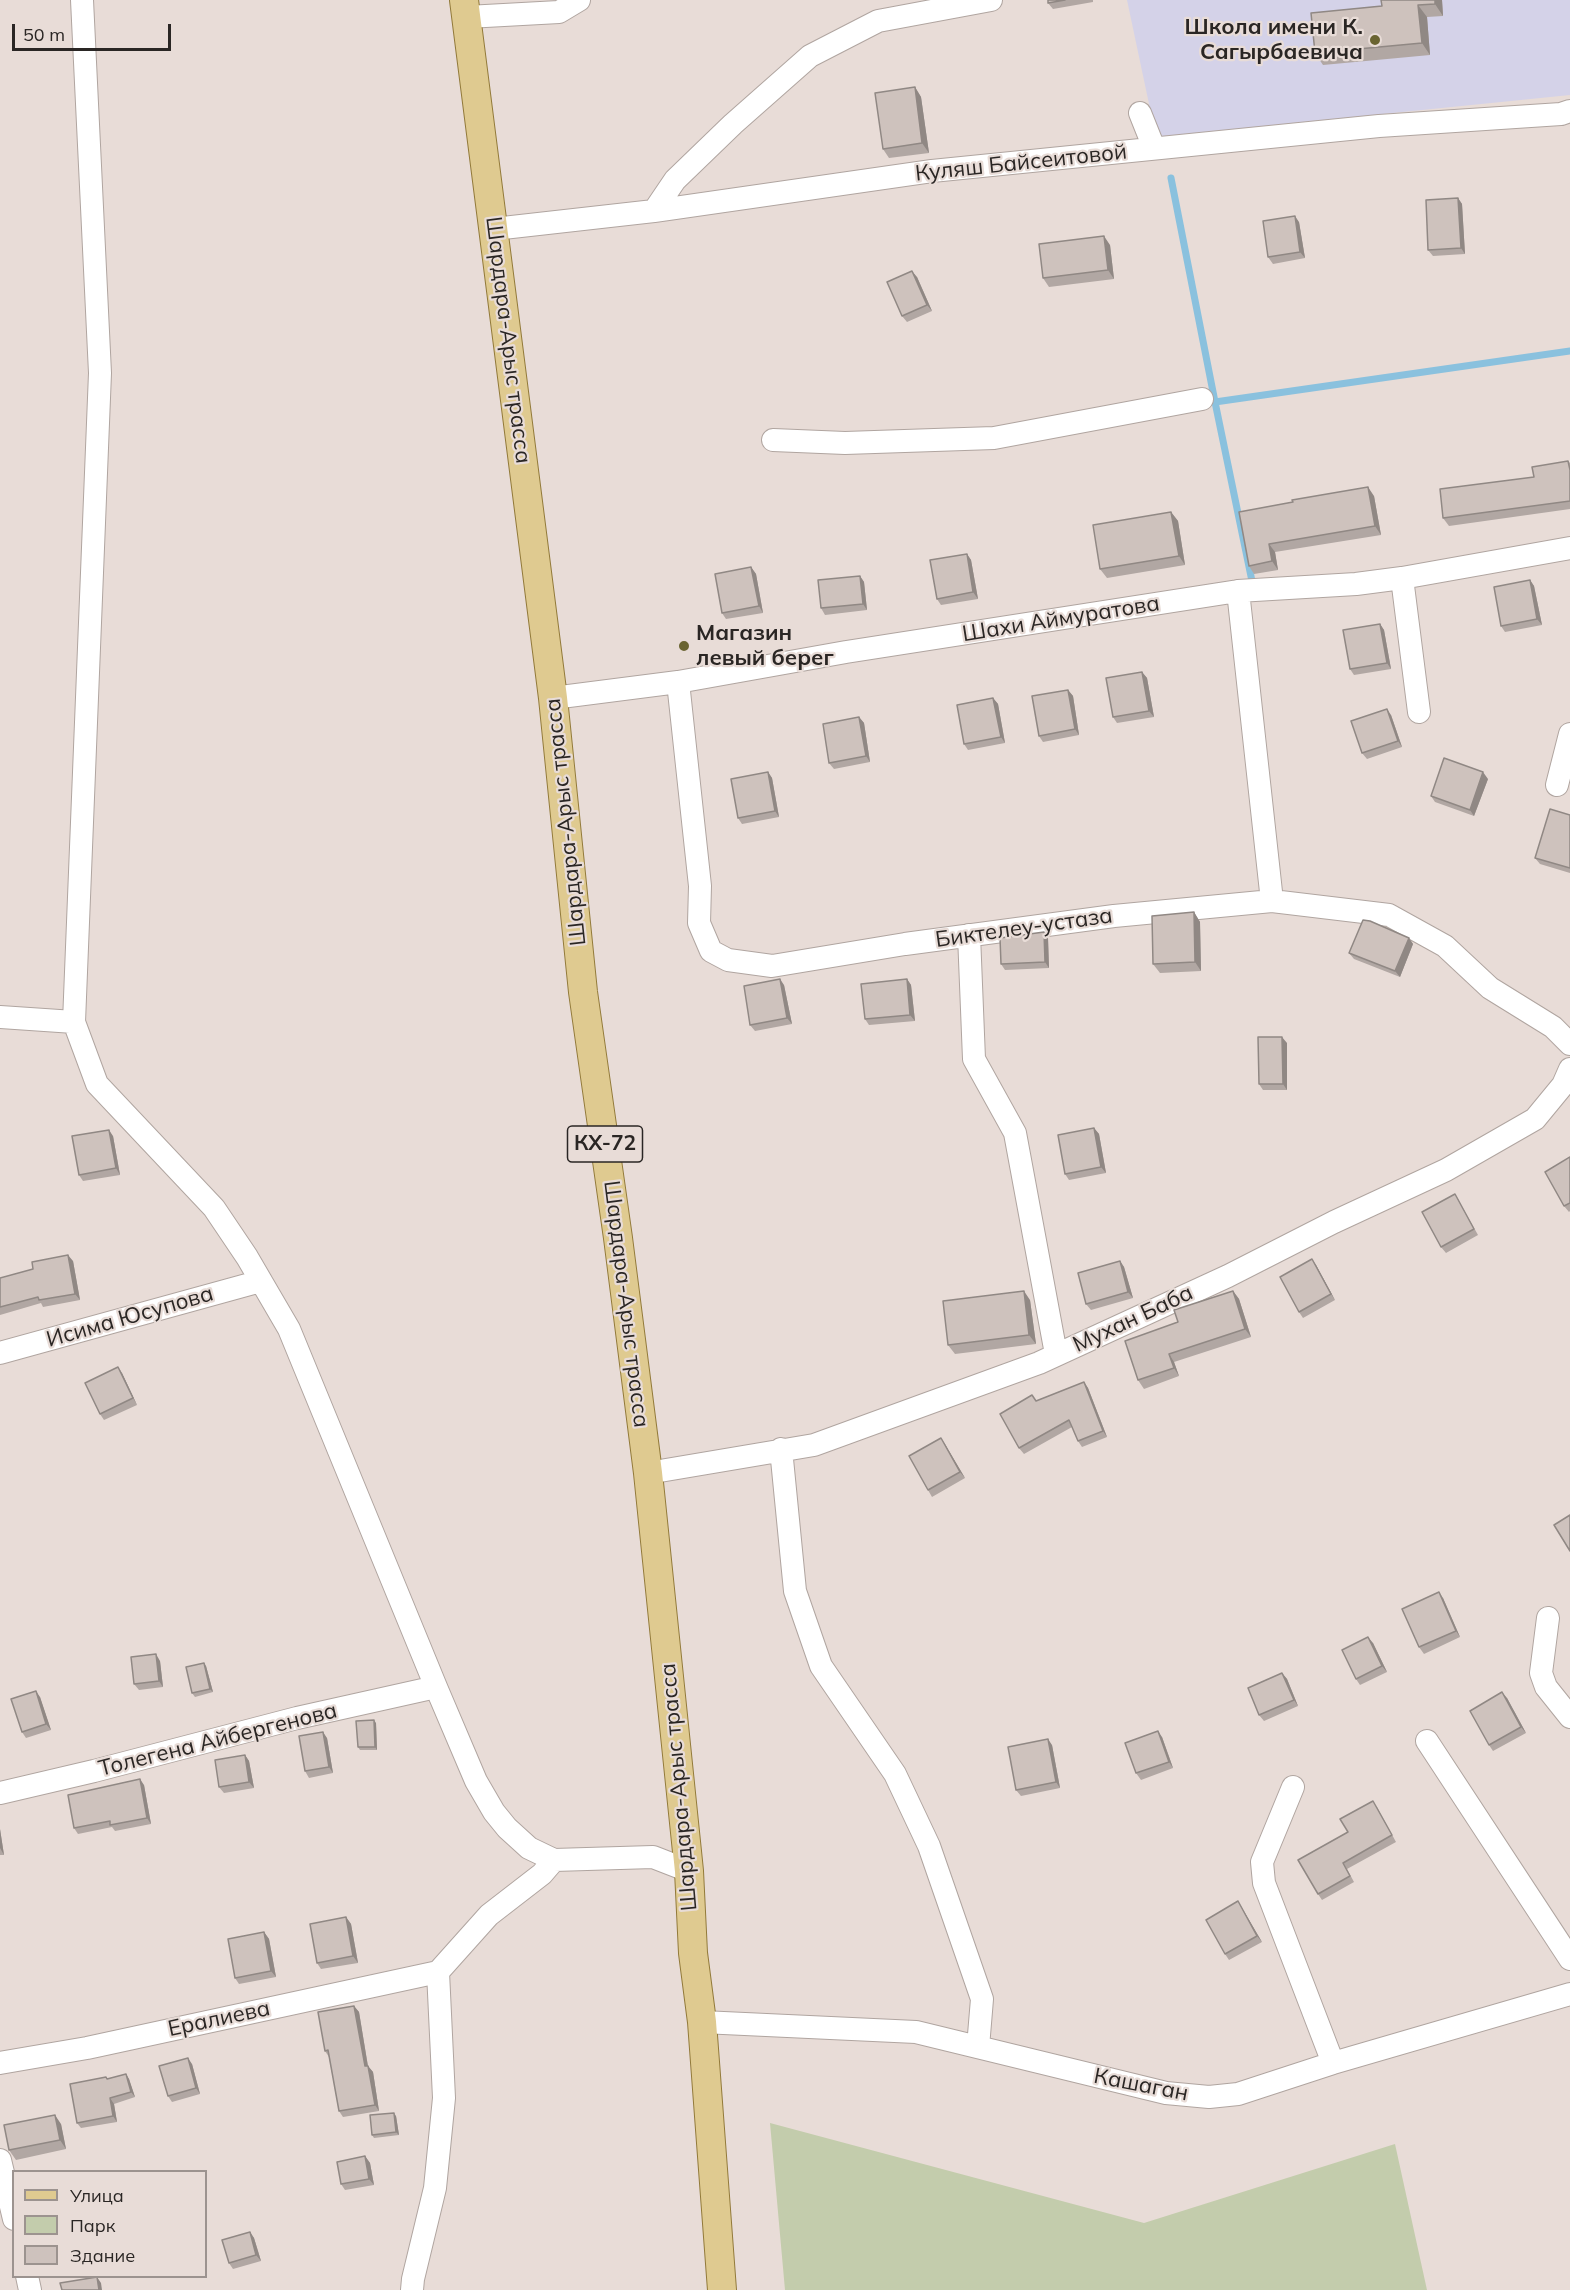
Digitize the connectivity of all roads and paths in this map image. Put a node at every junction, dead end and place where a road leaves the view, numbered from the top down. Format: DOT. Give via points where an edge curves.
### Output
graph roads {
  1 [pos="82,0"];
  2 [pos="579,0"];
  3 [pos="991,0"];
  4 [pos="466,9"];
  5 [pos="1560,112"];
  6 [pos="1140,113"];
  7 [pos="1154,148"];
  8 [pos="654,211"];
  9 [pos="494,229"];
  10 [pos="1202,399"];
  11 [pos="773,440"];
  12 [pos="1570,548"];
  13 [pos="1402,578"];
  14 [pos="1238,591"];
  15 [pos="678,682"];
  16 [pos="553,698"];
  17 [pos="1419,712"];
  18 [pos="1570,734"];
  19 [pos="1557,785"];
  20 [pos="1272,901"];
  21 [pos="969,935"];
  22 [pos="0,1017"];
  23 [pos="74,1022"];
  24 [pos="1570,1044"];
  25 [pos="1570,1069"];
  26 [pos="261,1281"];
  27 [pos="0,1353"];
  28 [pos="1056,1354"];
  29 [pos="781,1449"];
  30 [pos="648,1473"];
  31 [pos="1548,1618"];
  32 [pos="436,1687"];
  33 [pos="1570,1717"];
  34 [pos="1427,1741"];
  35 [pos="1293,1787"];
  36 [pos="0,1793"];
  37 [pos="554,1860"];
  38 [pos="689,1871"];
  39 [pos="1570,1959"];
  40 [pos="438,1972"];
  41 [pos="1570,1994"];
  42 [pos="702,2022"];
  43 [pos="978,2047"];
  44 [pos="1333,2062"];
  45 [pos="0,2063"];
  46 [pos="0,2160"];
  47 [pos="12,2211"];
  48 [pos="412,2290"];
  49 [pos="722,2290"];
  1 -- 23 [label="street" via="100,373"];
  2 -- 4 [label="street" via="559,12"];
  3 -- 8 [label="street" via="878,21 810,56 675,180"];
  4 -- 9 [label="main road, Шардара-Арыс трасса / КХ-72"];
  5 -- 7 [label="street, Куляш Байсеитовой"];
  6 -- 7 [label="street"];
  7 -- 8 [label="street, Куляш Байсеитовой" via="932,171"];
  8 -- 9 [label="street, Куляш Байсеитовой"];
  9 -- 16 [label="main road, Шардара-Арыс трасса / КХ-72"];
  10 -- 11 [label="street" via="994,438 845,443"];
  12 -- 13 [label="street, Шахи Аймуратова"];
  13 -- 14 [label="street, Шахи Аймуратова"];
  13 -- 17 [label="street"];
  14 -- 15 [label="street, Шахи Аймуратова" via="846,651"];
  14 -- 20 [label="street"];
  15 -- 16 [label="street, Шахи Аймуратова"];
  15 -- 21 [label="street, Биктелеу-устаза" via="700,886 699,923 711,951 728,960 772,966"];
  16 -- 30 [label="main road, Шардара-Арыс трасса / КХ-72" via="583,992"];
  18 -- 19 [label="street"];
  20 -- 21 [label="street, Биктелеу-устаза"];
  20 -- 24 [label="street, Биктелеу-устаза" via="1389,915 1445,946 1490,988 1553,1027"];
  21 -- 28 [label="street" via="974,1059 1015,1133"];
  22 -- 23 [label="street"];
  23 -- 26 [label="street" via="97,1084 214,1208"];
  25 -- 28 [label="street, Мухан Баба" via="1563,1085 1535,1119 1446,1170"];
  26 -- 27 [label="street, Исима Юсупова"];
  26 -- 32 [label="street" via="289,1329"];
  28 -- 29 [label="street, Мухан Баба" via="814,1445"];
  29 -- 30 [label="street, Мухан Баба"];
  29 -- 43 [label="street" via="795,1592 820,1666 895,1774 929,1846 981,1999"];
  30 -- 38 [label="main road, Шардара-Арыс трасса / КХ-72"];
  31 -- 33 [label="street" via="1541,1673 1546,1687"];
  32 -- 36 [label="street, Толегена Айбергенова" via="286,1720"];
  32 -- 37 [label="street" via="476,1781 494,1812 529,1848"];
  34 -- 39 [label="street"];
  35 -- 44 [label="street" via="1262,1862 1262,1873"];
  37 -- 38 [label="street" via="653,1857"];
  37 -- 40 [label="street" via="489,1915"];
  38 -- 42 [label="main road, Шардара-Арыс трасса / КХ-72" via="693,1953"];
  40 -- 45 [label="street, Ералиева" via="87,2048"];
  40 -- 48 [label="street" via="444,2098 435,2188"];
  41 -- 44 [label="street, Кашаган"];
  42 -- 43 [label="street, Кашаган" via="916,2032"];
  42 -- 49 [label="main road, Шардара-Арыс трасса / КХ-72"];
  43 -- 44 [label="street, Кашаган" via="1166,2093 1209,2097 1238,2094"];
  46 -- 47 [label="street"];
}
